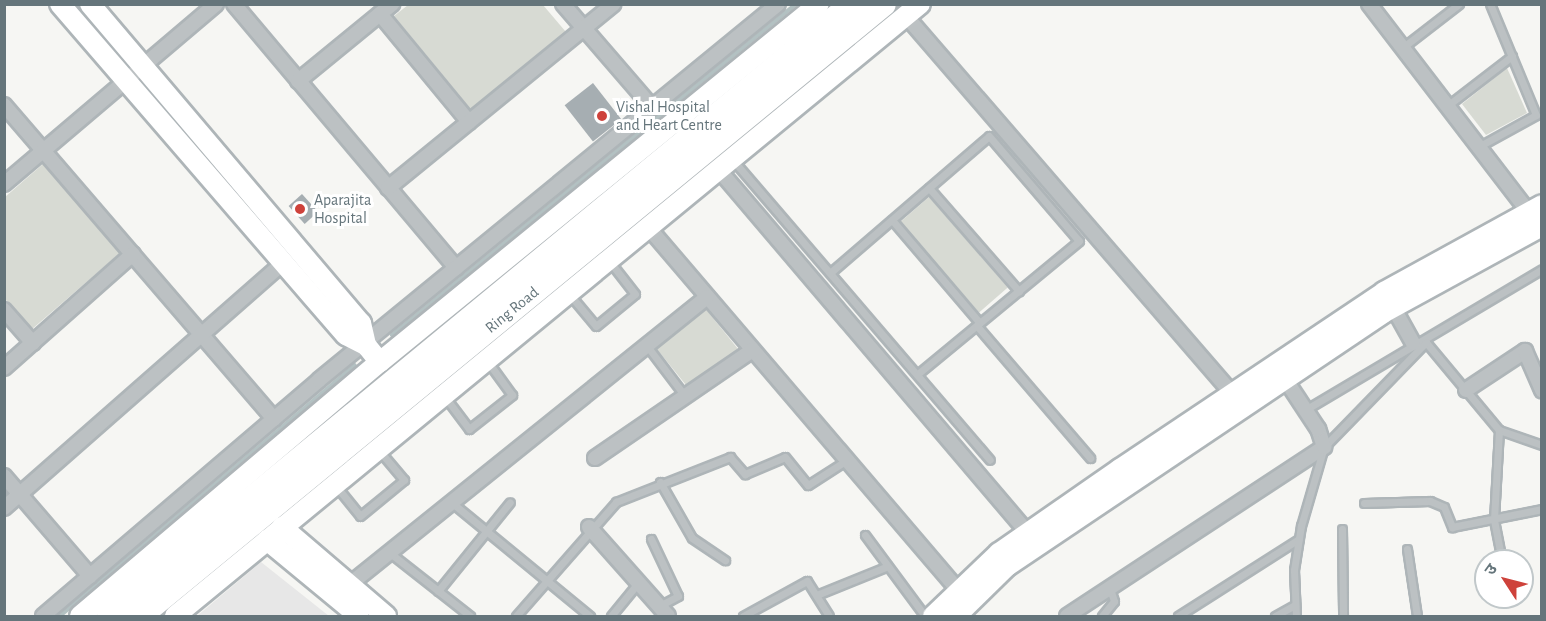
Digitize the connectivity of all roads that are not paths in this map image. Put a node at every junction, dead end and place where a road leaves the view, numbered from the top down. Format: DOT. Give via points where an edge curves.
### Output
graph roads {
  1 [pos="60,4"];
  2 [pos="90,4"];
  3 [pos="216,4"];
  4 [pos="234,4"];
  5 [pos="392,4"];
  6 [pos="563,4"];
  7 [pos="614,4"];
  8 [pos="778,4"];
  9 [pos="819,4"];
  10 [pos="852,4"];
  11 [pos="884,4"];
  12 [pos="1369,4"];
  13 [pos="1459,4"];
  14 [pos="1490,4"];
  15 [pos="913,10"];
  16 [pos="380,14"];
  17 [pos="584,29"];
  18 [pos="1402,48"];
  19 [pos="1512,56"];
  20 [pos="142,64"];
  21 [pos="124,79"];
  22 [pos="298,81"];
  23 [pos="4,105"];
  24 [pos="1447,106"];
  25 [pos="652,107"];
  26 [pos="469,122"];
  27 [pos="1478,147"];
  28 [pos="44,150"];
  29 [pos="725,164"];
  30 [pos="4,184"];
  31 [pos="388,188"];
  32 [pos="930,188"];
  33 [pos="1538,218"];
  34 [pos="892,220"];
  35 [pos="648,227"];
  36 [pos="133,254"];
  37 [pos="608,260"];
  38 [pos="285,261"];
  39 [pos="456,268"];
  40 [pos="1542,268"];
  41 [pos="831,272"];
  42 [pos="1019,291"];
  43 [pos="568,292"];
  44 [pos="707,297"];
  45 [pos="1393,307"];
  46 [pos="4,310"];
  47 [pos="978,324"];
  48 [pos="202,334"];
  49 [pos="1420,341"];
  50 [pos="33,343"];
  51 [pos="366,345"];
  52 [pos="646,345"];
  53 [pos="753,350"];
  54 [pos="486,360"];
  55 [pos="380,362"];
  56 [pos="4,368"];
  57 [pos="919,373"];
  58 [pos="1285,379"];
  59 [pos="425,381"];
  60 [pos="1466,390"];
  61 [pos="1542,390"];
  62 [pos="685,396"];
  63 [pos="1238,401"];
  64 [pos="1305,410"];
  65 [pos="274,419"];
  66 [pos="1499,430"];
  67 [pos="1542,445"];
  68 [pos="1324,447"];
  69 [pos="378,448"];
  70 [pos="595,458"];
  71 [pos="1090,458"];
  72 [pos="847,460"];
  73 [pos="990,460"];
  74 [pos="4,476"];
  75 [pos="660,482"];
  76 [pos="334,484"];
  77 [pos="20,494"];
  78 [pos="451,502"];
  79 [pos="510,502"];
  80 [pos="1364,503"];
  81 [pos="4,508"];
  82 [pos="1542,509"];
  83 [pos="1494,520"];
  84 [pos="282,527"];
  85 [pos="589,527"];
  86 [pos="1342,529"];
  87 [pos="486,532"];
  88 [pos="866,535"];
  89 [pos="651,539"];
  90 [pos="1033,539"];
  91 [pos="1299,539"];
  92 [pos="267,540"];
  93 [pos="1407,549"];
  94 [pos="1500,549"];
  95 [pos="389,552"];
  96 [pos="725,560"];
  97 [pos="888,566"];
  98 [pos="90,576"];
  99 [pos="545,580"];
  100 [pos="638,583"];
  101 [pos="1110,589"];
  102 [pos="438,591"];
  103 [pos="819,594"];
  104 [pos="961,603"];
  105 [pos="346,604"];
  106 [pos="1295,605"];
  107 [pos="663,611"];
  108 [pos="43,616"];
  109 [pos="80,616"];
  110 [pos="109,616"];
  111 [pos="140,616"];
  112 [pos="175,616"];
  113 [pos="386,616"];
  114 [pos="470,616"];
  115 [pos="516,616"];
  116 [pos="590,616"];
  117 [pos="611,616"];
  118 [pos="742,616"];
  119 [pos="830,616"];
  120 [pos="925,616"];
  121 [pos="933,616"];
  122 [pos="1067,616"];
  123 [pos="1102,616"];
  124 [pos="1178,616"];
  125 [pos="1275,616"];
  126 [pos="1296,616"];
  127 [pos="1343,616"];
  128 [pos="1417,616"];
  1 -- 21 [label="street"];
  2 -- 20 [label="street"];
  3 -- 20 [label="street"];
  4 -- 22 [label="street"];
  5 -- 16 [label="street"];
  6 -- 17 [label="street"];
  7 -- 17 [label="street"];
  8 -- 25 [label="street"];
  9 -- 55 [label="street"];
  10 -- 59 [label="highway, Ring Road"];
  11 -- 59 [label="highway, Ring Road"];
  12 -- 18 [label="street"];
  13 -- 18 [label="lane"];
  14 -- 19 [label="lane"];
  15 -- 29 [label="street"];
  15 -- 63 [label="street"];
  16 -- 22 [label="street"];
  16 -- 26 [label="street"];
  17 -- 25 [label="street"];
  17 -- 26 [label="street"];
  18 -- 24 [label="street"];
  19 -- 24 [label="lane"];
  19 -- 27 [label="lane" via="1536,115"];
  20 -- 21 [label="street"];
  20 -- 51 [label="street" via="361,322"];
  21 -- 28 [label="street"];
  21 -- 38 [label="street"];
  22 -- 31 [label="street"];
  23 -- 28 [label="street"];
  24 -- 27 [label="street"];
  25 -- 39 [label="street"];
  26 -- 31 [label="street"];
  27 -- 33 [label="street"];
  28 -- 30 [label="street"];
  28 -- 36 [label="street"];
  29 -- 35 [label="street"];
  29 -- 41 [label="lane"];
  29 -- 90 [label="street"];
  31 -- 39 [label="street"];
  32 -- 34 [label="lane"];
  32 -- 42 [label="lane"];
  32 -- 42 [label="lane" via="989,136 1079,241"];
  33 -- 45 [label="street"];
  33 -- 63 [label="street" via="1384,292"];
  34 -- 41 [label="lane"];
  34 -- 47 [label="lane"];
  35 -- 37 [label="street"];
  35 -- 44 [label="street"];
  36 -- 48 [label="street"];
  36 -- 50 [label="street"];
  37 -- 43 [label="street"];
  37 -- 43 [label="lane" via="635,294 604,320 596,326"];
  38 -- 48 [label="street"];
  38 -- 51 [label="street" via="346,335"];
  39 -- 51 [label="street"];
  40 -- 49 [label="lane"];
  41 -- 57 [label="lane"];
  42 -- 47 [label="lane"];
  43 -- 54 [label="street"];
  44 -- 52 [label="street"];
  44 -- 53 [label="street"];
  45 -- 49 [label="street"];
  45 -- 58 [label="street"];
  46 -- 50 [label="street"];
  47 -- 57 [label="lane"];
  47 -- 71 [label="lane"];
  48 -- 65 [label="street"];
  48 -- 77 [label="street"];
  49 -- 60 [label="lane"];
  49 -- 64 [label="lane"];
  49 -- 68 [label="lane"];
  50 -- 56 [label="street"];
  51 -- 55 [label="street"];
  51 -- 65 [label="street"];
  52 -- 62 [label="lane"];
  52 -- 78 [label="street"];
  53 -- 62 [label="street"];
  53 -- 72 [label="street"];
  54 -- 59 [label="street"];
  54 -- 59 [label="lane" via="512,395 469,429"];
  55 -- 109 [label="street"];
  57 -- 73 [label="lane"];
  58 -- 63 [label="street"];
  58 -- 64 [label="street"];
  59 -- 69 [label="street"];
  59 -- 110 [label="highway, Ring Road"];
  59 -- 111 [label="highway, Ring Road"];
  60 -- 61 [label="street" via="1525,351"];
  60 -- 66 [label="lane"];
  62 -- 70 [label="street"];
  63 -- 90 [label="street"];
  64 -- 68 [label="street"];
  65 -- 98 [label="street"];
  66 -- 67 [label="lane"];
  66 -- 83 [label="lane"];
  68 -- 91 [label="lane"];
  68 -- 101 [label="street"];
  69 -- 76 [label="street"];
  69 -- 76 [label="lane" via="404,480 360,516"];
  72 -- 75 [label="lane" via="808,485 785,457 745,474 730,457"];
  72 -- 104 [label="street"];
  74 -- 77 [label="street"];
  75 -- 85 [label="lane" via="616,502"];
  75 -- 96 [label="lane" via="692,538"];
  76 -- 84 [label="street"];
  77 -- 81 [label="street"];
  77 -- 98 [label="street"];
  78 -- 87 [label="lane"];
  78 -- 95 [label="street"];
  79 -- 87 [label="lane"];
  80 -- 83 [label="lane" via="1430,501 1444,507 1452,527"];
  82 -- 83 [label="lane"];
  83 -- 94 [label="lane"];
  84 -- 92 [label="street"];
  84 -- 105 [label="street"];
  85 -- 99 [label="lane"];
  85 -- 100 [label="street"];
  86 -- 127 [label="lane"];
  87 -- 99 [label="lane"];
  87 -- 102 [label="lane"];
  88 -- 97 [label="lane"];
  89 -- 107 [label="lane" via="678,596"];
  90 -- 104 [label="street"];
  91 -- 106 [label="lane"];
  91 -- 124 [label="lane"];
  92 -- 105 [label="street"];
  92 -- 112 [label="street"];
  93 -- 128 [label="lane"];
  95 -- 102 [label="lane"];
  95 -- 105 [label="street"];
  97 -- 103 [label="lane"];
  97 -- 120 [label="lane"];
  98 -- 108 [label="street"];
  99 -- 115 [label="lane"];
  99 -- 116 [label="lane"];
  100 -- 107 [label="street"];
  100 -- 117 [label="lane"];
  101 -- 122 [label="street"];
  101 -- 123 [label="lane" via="1114,601"];
  102 -- 114 [label="lane"];
  103 -- 118 [label="lane" via="807,581"];
  103 -- 119 [label="lane"];
  104 -- 121 [label="street"];
  105 -- 113 [label="street"];
  106 -- 125 [label="lane"];
  106 -- 126 [label="lane"];
}
